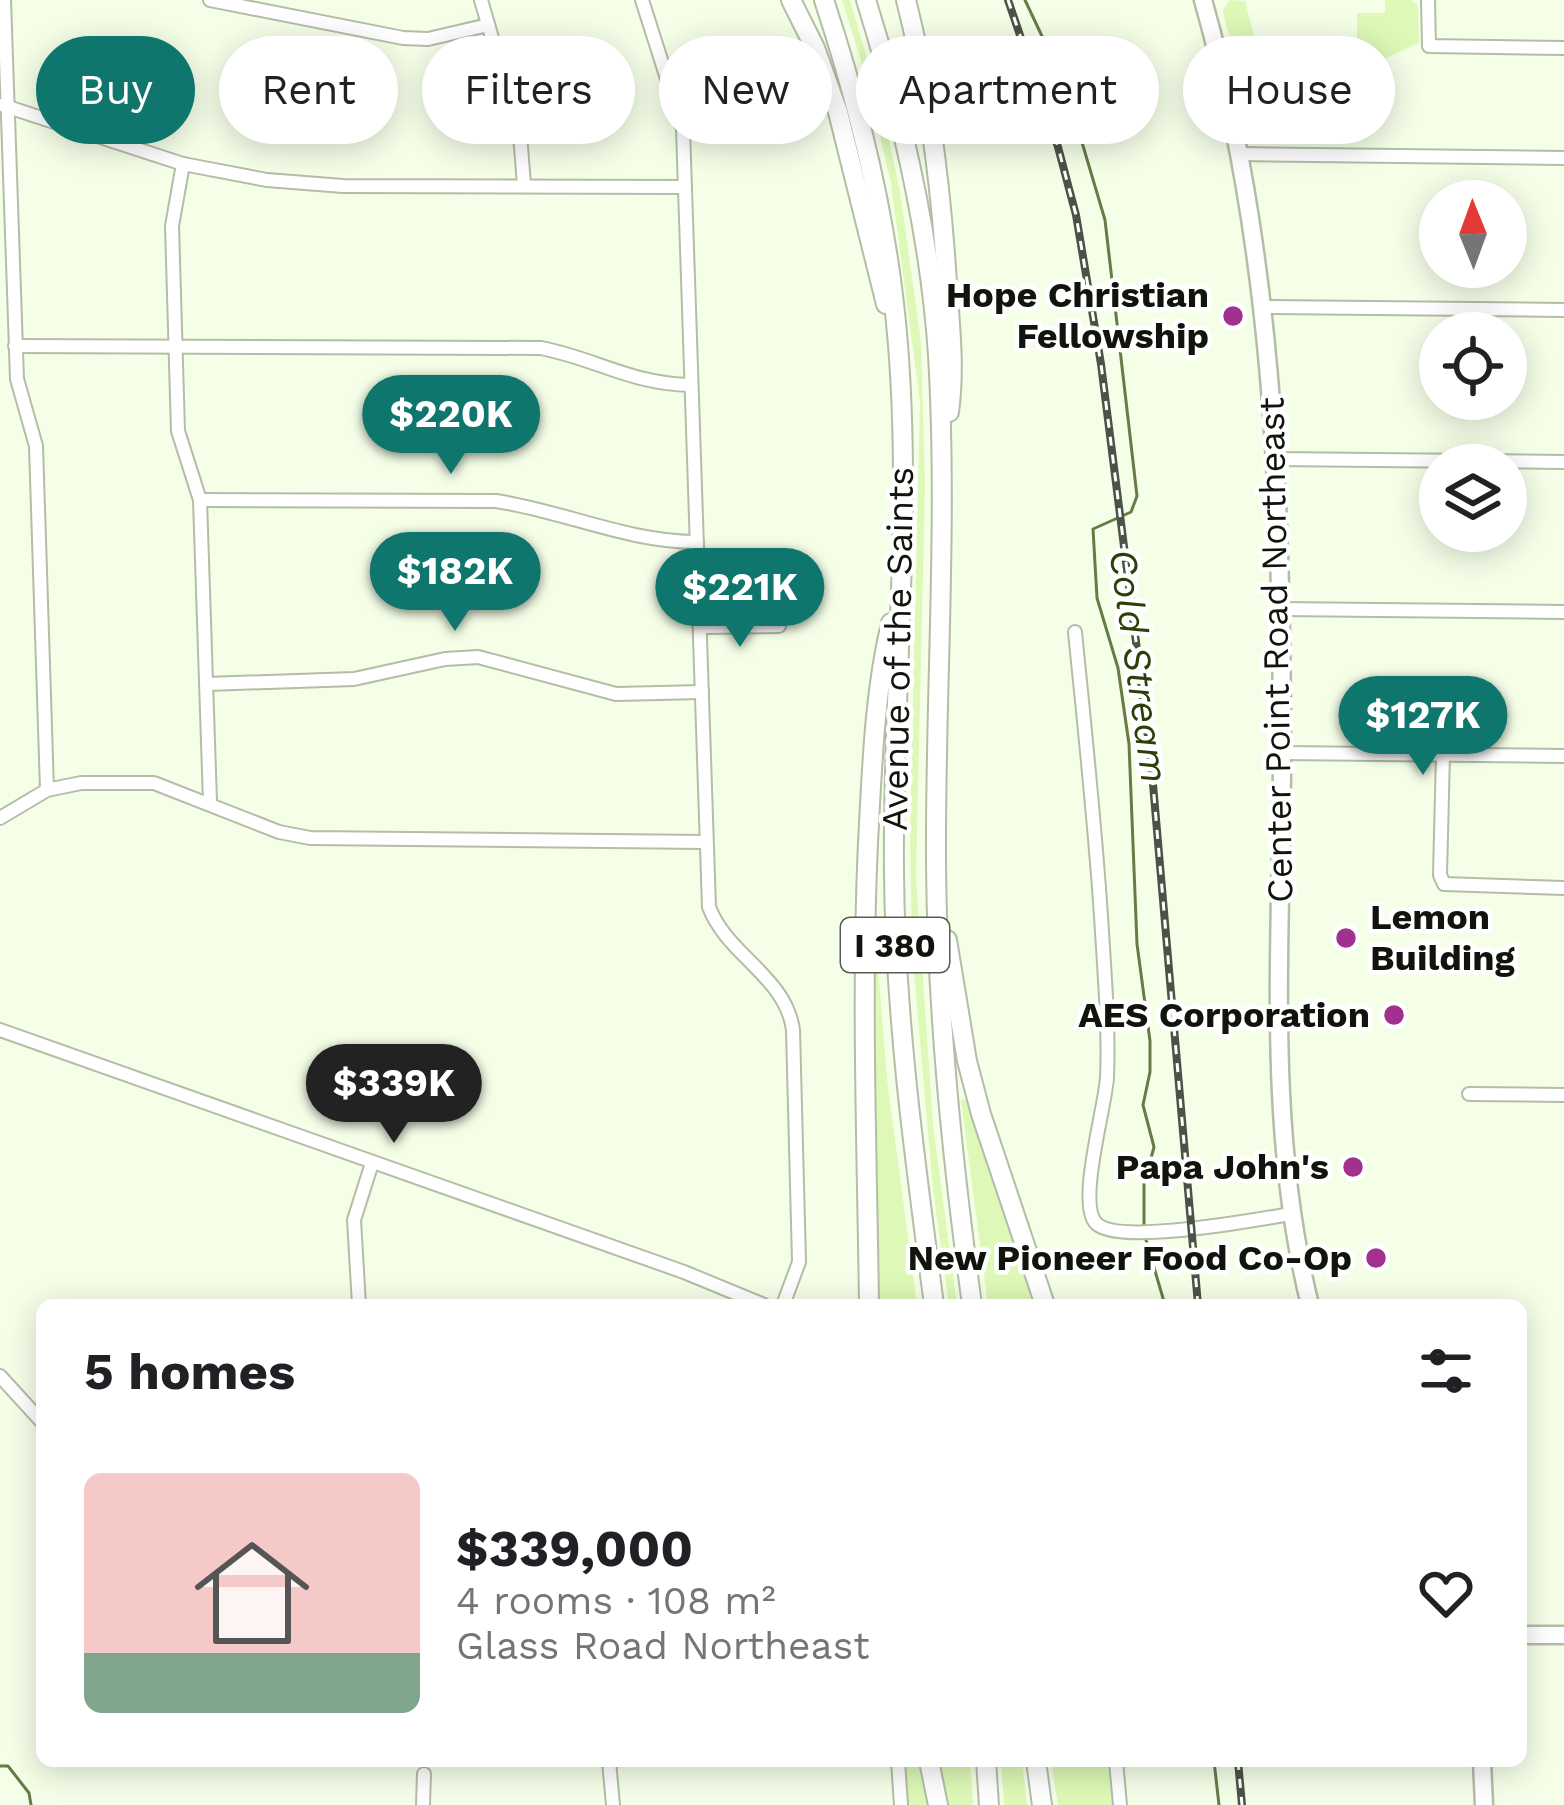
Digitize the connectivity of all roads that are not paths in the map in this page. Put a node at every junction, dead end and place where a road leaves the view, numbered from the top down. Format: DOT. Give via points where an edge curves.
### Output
graph roads {
  1 [pos="4,0"];
  2 [pos="210,0"];
  3 [pos="481,0"];
  4 [pos="642,0"];
  5 [pos="791,0"];
  6 [pos="824,0"];
  7 [pos="866,0"];
  8 [pos="906,0"];
  9 [pos="1203,0"];
  10 [pos="1428,0"];
  11 [pos="488,25"];
  12 [pos="1564,48"];
  13 [pos="3,105"];
  14 [pos="1239,154"];
  15 [pos="1564,158"];
  16 [pos="182,164"];
  17 [pos="524,185"];
  18 [pos="686,187"];
  19 [pos="1265,307"];
  20 [pos="1564,310"];
  21 [pos="898,343"];
  22 [pos="175,344"];
  23 [pos="15,346"];
  24 [pos="691,385"];
  25 [pos="942,458"];
  26 [pos="1274,459"];
  27 [pos="1564,462"];
  28 [pos="200,500"];
  29 [pos="697,542"];
  30 [pos="900,583"];
  31 [pos="1279,609"];
  32 [pos="1564,612"];
  33 [pos="779,626"];
  34 [pos="700,627"];
  35 [pos="1075,632"];
  36 [pos="207,683"];
  37 [pos="702,692"];
  38 [pos="1282,753"];
  39 [pos="1443,754"];
  40 [pos="1564,756"];
  41 [pos="46,790"];
  42 [pos="210,802"];
  43 [pos="0,818"];
  44 [pos="706,842"];
  45 [pos="936,862"];
  46 [pos="1564,888"];
  47 [pos="0,1030"];
  48 [pos="1469,1094"];
  49 [pos="1564,1095"];
  50 [pos="372,1163"];
  51 [pos="1291,1214"];
  52 [pos="733,1291"];
  53 [pos="359,1299"];
  54 [pos="728,1299"];
  55 [pos="751,1299"];
  56 [pos="785,1299"];
  57 [pos="868,1299"];
  58 [pos="933,1299"];
  59 [pos="971,1299"];
  60 [pos="1043,1299"];
  61 [pos="1309,1299"];
  62 [pos="0,1376"];
  63 [pos="36,1415"];
  64 [pos="1527,1635"];
  65 [pos="1564,1635"];
  66 [pos="610,1767"];
  67 [pos="898,1767"];
  68 [pos="930,1767"];
  69 [pos="986,1767"];
  70 [pos="1037,1767"];
  71 [pos="1117,1767"];
  72 [pos="1482,1767"];
  73 [pos="424,1774"];
  74 [pos="423,1805"];
  75 [pos="613,1805"];
  76 [pos="901,1805"];
  77 [pos="938,1805"];
  78 [pos="989,1805"];
  79 [pos="1042,1805"];
  80 [pos="1120,1805"];
  81 [pos="1484,1805"];
  1 -- 13 [label="street"];
  2 -- 11 [label="street" via="403,38"];
  3 -- 11 [label="street"];
  4 -- 18 [label="street" via="683,129"];
  5 -- 21 [label="highway" via="838,112"];
  6 -- 21 [label="highway, Avenue of the Saints / I 380" via="871,166"];
  7 -- 25 [label="highway, Avenue of the Saints / I 380" via="922,222"];
  8 -- 25 [label="highway" via="940,176 952,387"];
  9 -- 14 [label="main road, Center Point Road Northeast"];
  10 -- 12 [label="street" via="1429,46"];
  11 -- 17 [label="street" via="520,134"];
  13 -- 16 [label="street"];
  13 -- 23 [label="street"];
  14 -- 15 [label="street"];
  14 -- 19 [label="main road, Center Point Road Northeast"];
  16 -- 17 [label="street" via="309,184"];
  16 -- 22 [label="street" via="172,226"];
  17 -- 18 [label="street"];
  18 -- 24 [label="street"];
  19 -- 20 [label="street"];
  19 -- 26 [label="main road, Center Point Road Northeast"];
  21 -- 30 [label="highway, Avenue of the Saints / I 380"];
  22 -- 23 [label="street"];
  22 -- 24 [label="street" via="541,348 627,377"];
  22 -- 28 [label="street" via="178,430"];
  23 -- 41 [label="street" via="36,446"];
  24 -- 29 [label="street"];
  25 -- 45 [label="highway, Avenue of the Saints / I 380"];
  26 -- 27 [label="street"];
  26 -- 31 [label="main road, Center Point Road Northeast"];
  28 -- 29 [label="street" via="496,501 666,542"];
  28 -- 36 [label="street"];
  29 -- 34 [label="street"];
  30 -- 57 [label="highway" via="876,720 864,914"];
  30 -- 58 [label="highway, Avenue of the Saints / I 380" via="895,938"];
  31 -- 32 [label="street"];
  31 -- 38 [label="main road, Center Point Road Northeast"];
  33 -- 34 [label="street"];
  34 -- 37 [label="street"];
  35 -- 51 [label="street" via="1108,1043 1090,1199 1096,1224 1162,1230"];
  36 -- 37 [label="street" via="354,679 478,657 616,694"];
  36 -- 42 [label="street"];
  37 -- 44 [label="street"];
  38 -- 39 [label="street"];
  38 -- 51 [label="main road, Center Point Road Northeast" via="1279,1071"];
  39 -- 40 [label="street"];
  39 -- 46 [label="street" via="1444,884"];
  41 -- 42 [label="street" via="154,783"];
  41 -- 43 [label="street"];
  42 -- 44 [label="street" via="310,838"];
  44 -- 56 [label="street" via="716,924 791,1016 799,1262"];
  45 -- 59 [label="highway, Avenue of the Saints / I 380" via="943,1056"];
  45 -- 60 [label="highway" via="967,1061"];
  47 -- 50 [label="street"];
  48 -- 49 [label="street"];
  50 -- 52 [label="street"];
  50 -- 53 [label="street" via="354,1220"];
  51 -- 61 [label="main road, Center Point Road Northeast"];
  52 -- 54 [label="street"];
  52 -- 55 [label="street"];
  62 -- 63 [label="street"];
  64 -- 65 [label="main road"];
  66 -- 75 [label="street"];
  67 -- 76 [label="street"];
  68 -- 77 [label="highway"];
  69 -- 78 [label="highway"];
  70 -- 79 [label="highway"];
  71 -- 80 [label="street"];
  72 -- 81 [label="main road"];
  73 -- 74 [label="street"];
}
